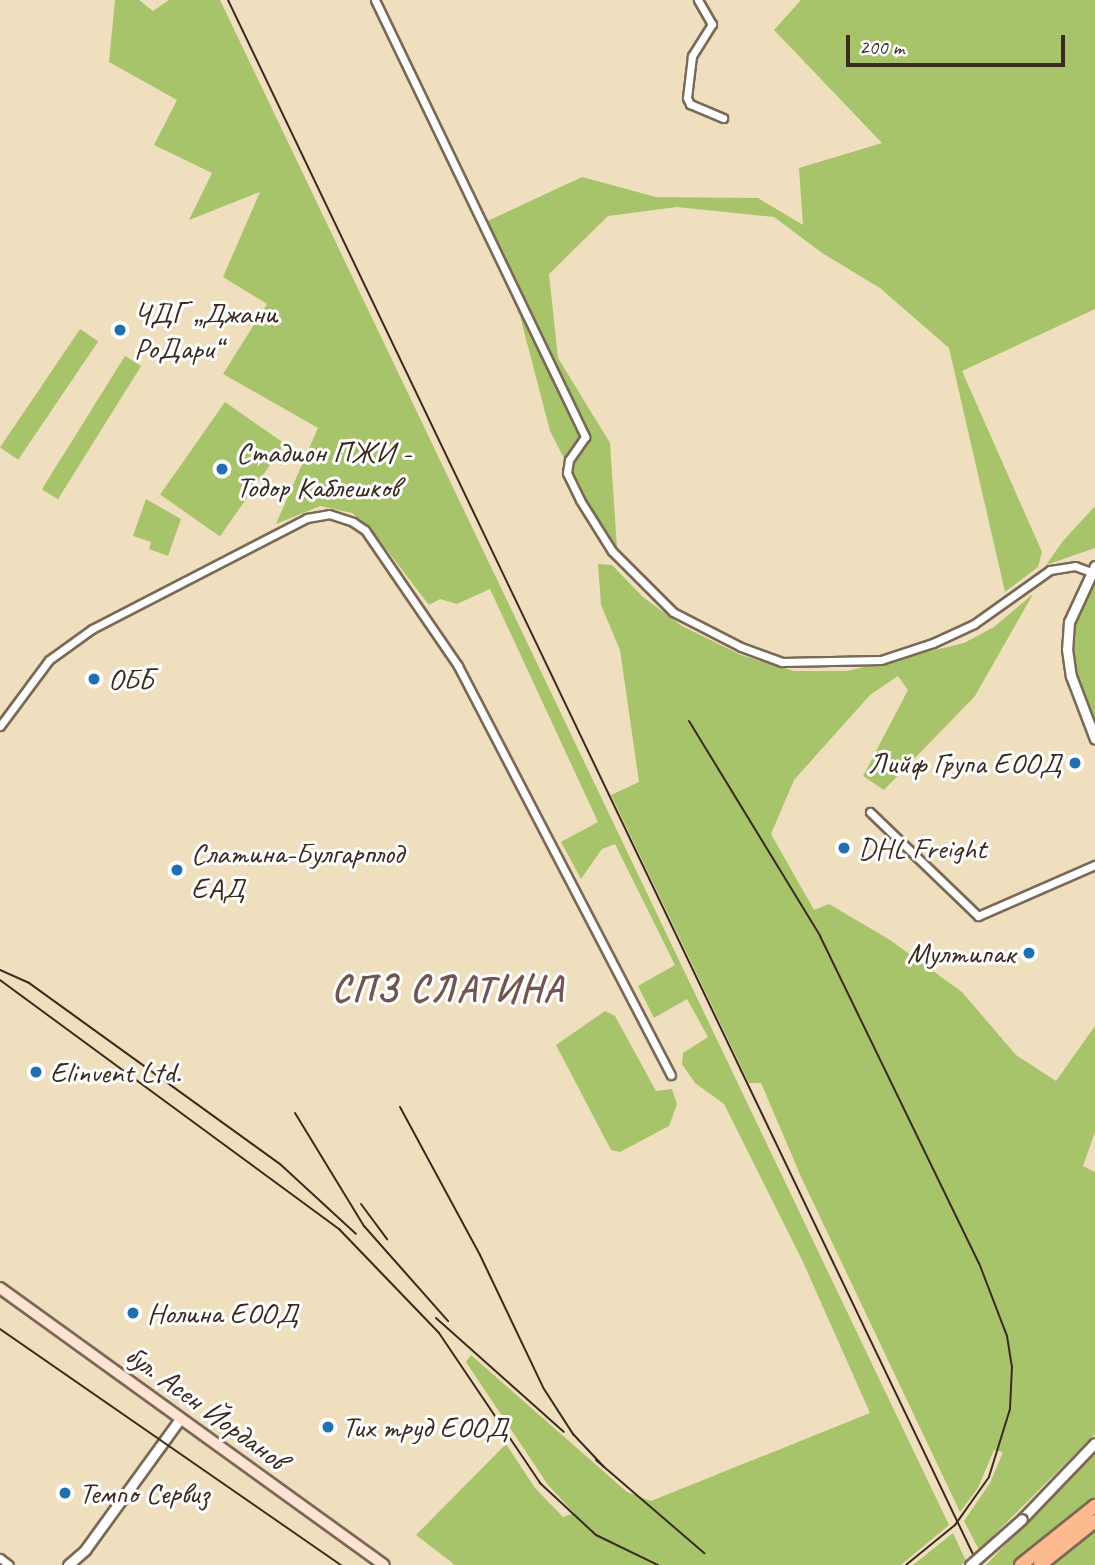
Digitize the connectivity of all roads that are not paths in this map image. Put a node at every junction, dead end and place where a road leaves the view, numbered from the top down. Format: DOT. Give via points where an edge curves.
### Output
graph roads {
  1 [pos="375,0"];
  2 [pos="698,0"];
  3 [pos="723,118"];
  4 [pos="1093,569"];
  5 [pos="0,726"];
  6 [pos="1095,739"];
  7 [pos="870,812"];
  8 [pos="1095,865"];
  9 [pos="671,1075"];
  10 [pos="0,1288"];
  11 [pos="180,1419"];
  12 [pos="1095,1443"];
  13 [pos="1095,1506"];
  14 [pos="1095,1521"];
  15 [pos="0,1558"];
  16 [pos="9,1565"];
  17 [pos="68,1565"];
  18 [pos="384,1565"];
  19 [pos="970,1565"];
  20 [pos="1021,1565"];
  21 [pos="1040,1565"];
  1 -- 4 [label="street" via="585,437 569,460 567,473 580,500 612,551 673,612 782,662 881,660 974,624 1049,570"];
  2 -- 3 [label="street" via="712,24 692,56 687,98 690,104"];
  4 -- 6 [label="street" via="1069,622 1067,649 1071,676"];
  5 -- 9 [label="street" via="49,660 92,629 307,518 329,514 353,522 365,530 458,666"];
  7 -- 8 [label="street" via="978,916"];
  10 -- 11 [label="main road, бул. Асен Йорданов"];
  11 -- 17 [label="street" via="85,1550"];
  11 -- 18 [label="main road, бул. Асен Йорданов"];
  12 -- 19 [label="street, bridge"];
  13 -- 20 [label="main road"];
  14 -- 21 [label="main road"];
  15 -- 16 [label="street"];
}
